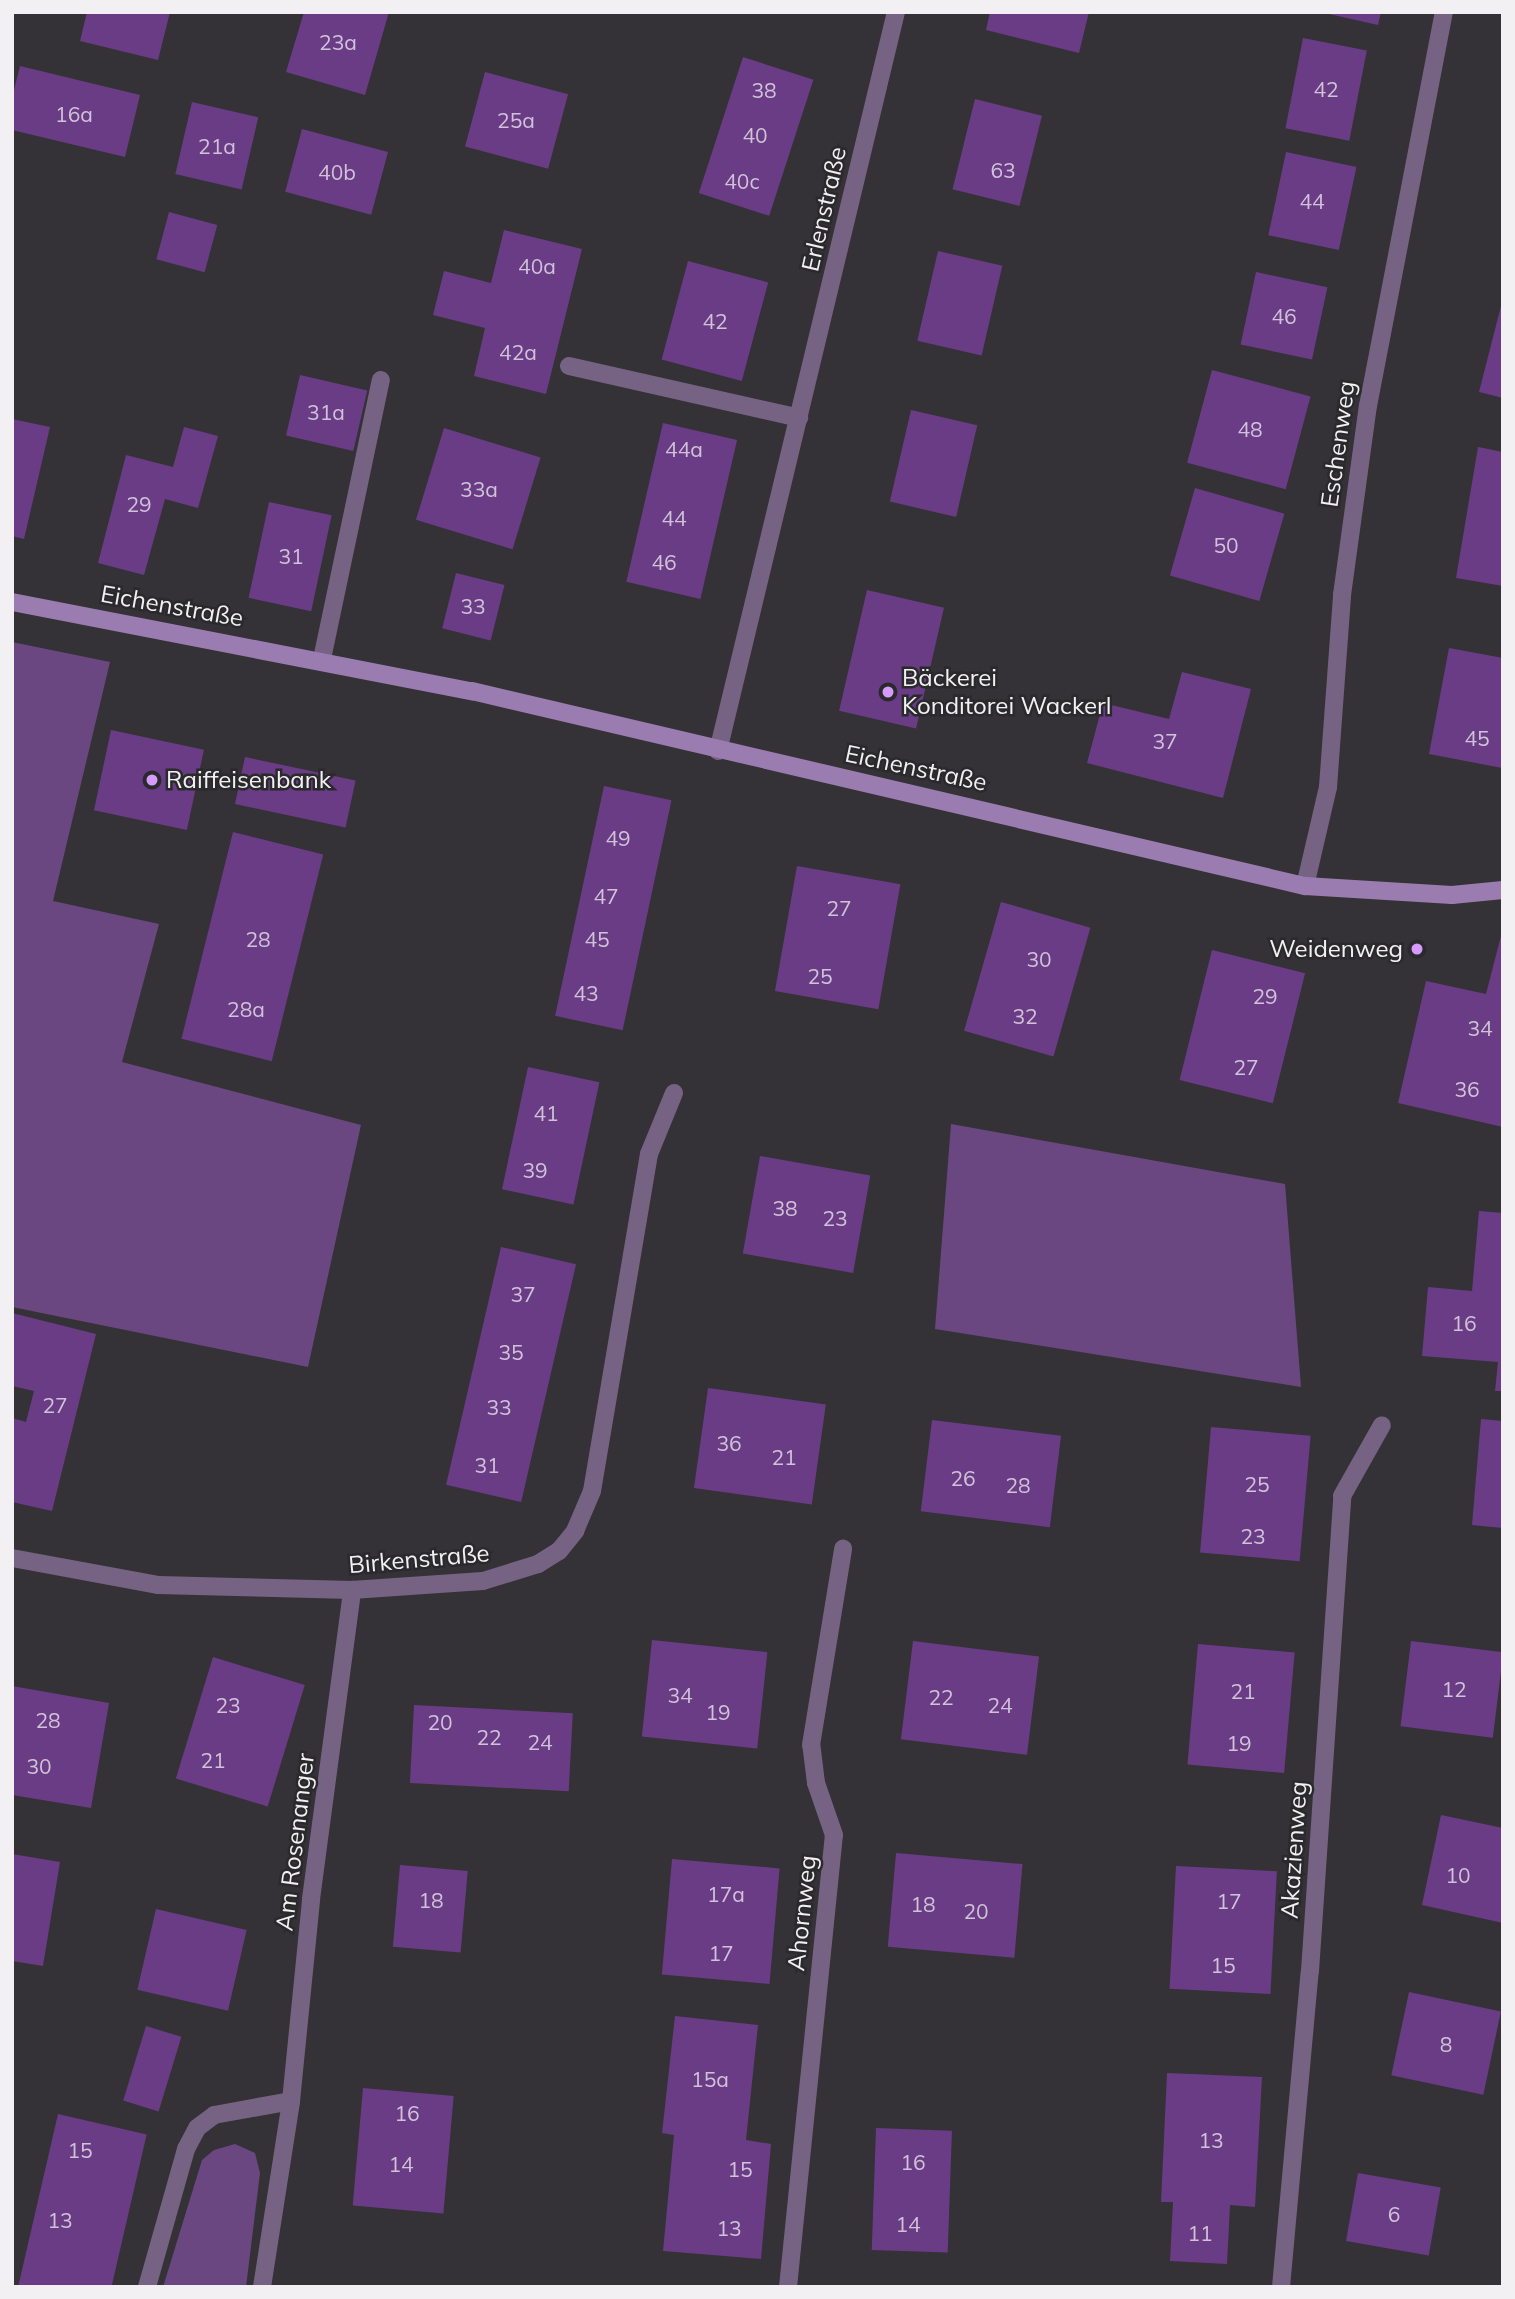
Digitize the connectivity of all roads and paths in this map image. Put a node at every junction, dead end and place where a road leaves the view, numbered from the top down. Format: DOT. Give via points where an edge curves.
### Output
graph roads {
  1 [pos="896,12"];
  2 [pos="1444,12"];
  3 [pos="569,366"];
  4 [pos="381,380"];
  5 [pos="799,418"];
  6 [pos="12,602"];
  7 [pos="322,659"];
  8 [pos="718,751"];
  9 [pos="1306,886"];
  10 [pos="1503,890"];
  11 [pos="674,1093"];
  12 [pos="1382,1425"];
  13 [pos="843,1549"];
  14 [pos="12,1558"];
  15 [pos="352,1590"];
  16 [pos="292,2101"];
  17 [pos="147,2287"];
  18 [pos="262,2287"];
  19 [pos="788,2287"];
  20 [pos="1281,2287"];
  1 -- 5 [label="street, Erlenstraße"];
  2 -- 9 [label="street, Eschenweg" via="1368,406 1342,595 1328,787"];
  3 -- 5 [label="street"];
  4 -- 7 [label="street"];
  5 -- 8 [label="street, Erlenstraße"];
  6 -- 7 [label="street, Eichenstraße"];
  7 -- 8 [label="street, Eichenstraße"];
  8 -- 9 [label="street, Eichenstraße" via="930,796"];
  9 -- 10 [label="street, Eichenstraße" via="1452,895"];
  11 -- 15 [label="street, Birkenstraße" via="649,1154 592,1491 575,1531 559,1551 505,1576"];
  12 -- 20 [label="street, Akazienweg" via="1342,1496 1310,1971"];
  13 -- 19 [label="street, Ahornweg" via="811,1745 816,1783 834,1835"];
  14 -- 15 [label="street, Birkenstraße" via="158,1585"];
  15 -- 16 [label="street, Am Rosenanger" via="311,1899"];
  16 -- 17 [label="street" via="214,2115 197,2128 179,2170"];
  16 -- 18 [label="street, Am Rosenanger"];
}
